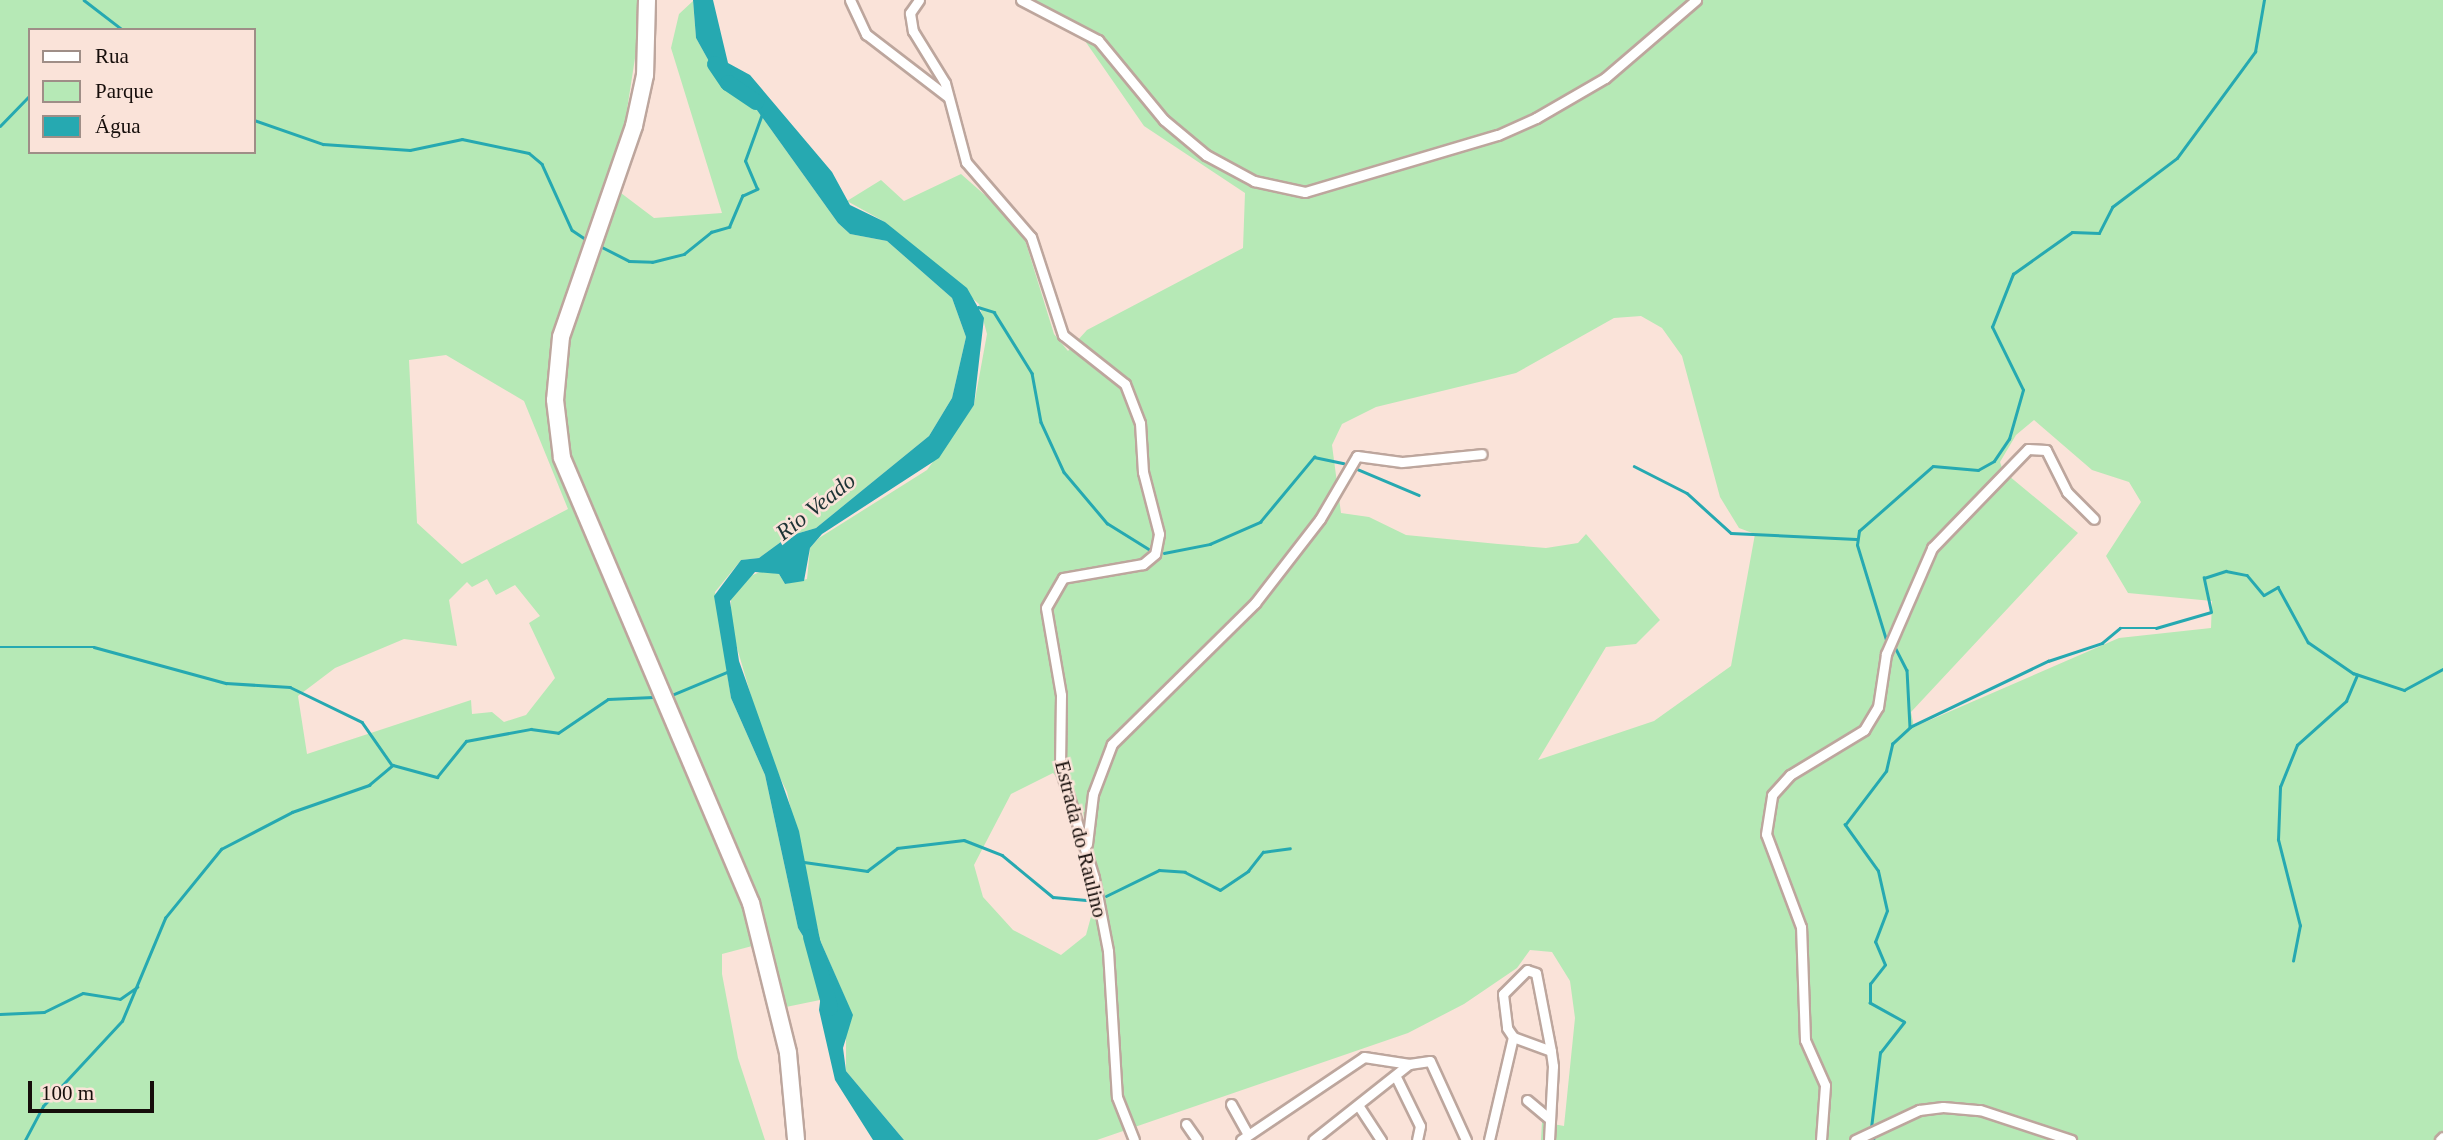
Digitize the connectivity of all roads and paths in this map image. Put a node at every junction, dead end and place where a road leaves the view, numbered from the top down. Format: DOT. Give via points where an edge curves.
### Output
graph roads {
  1 [pos="647,0"];
  2 [pos="850,0"];
  3 [pos="919,0"];
  4 [pos="1021,0"];
  5 [pos="1696,0"];
  6 [pos="948,97"];
  7 [pos="1482,454"];
  8 [pos="2094,519"];
  9 [pos="1087,852"];
  10 [pos="1513,1037"];
  11 [pos="1551,1051"];
  12 [pos="1409,1064"];
  13 [pos="1397,1079"];
  14 [pos="1527,1100"];
  15 [pos="1231,1104"];
  16 [pos="1358,1105"];
  17 [pos="1550,1119"];
  18 [pos="1186,1124"];
  19 [pos="1324,1131"];
  20 [pos="1245,1137"];
  21 [pos="796,1140"];
  22 [pos="1135,1140"];
  23 [pos="1197,1140"];
  24 [pos="1313,1140"];
  25 [pos="1330,1140"];
  26 [pos="1381,1140"];
  27 [pos="1417,1140"];
  28 [pos="1466,1140"];
  29 [pos="1489,1140"];
  30 [pos="1549,1140"];
  31 [pos="1821,1140"];
  32 [pos="1855,1140"];
  33 [pos="2071,1140"];
  1 -- 21 [label="highway" via="645,75 634,125 561,337 555,400 561,446 580,510 751,903 788,1054"];
  2 -- 6 [label="street" via="866,34"];
  3 -- 6 [label="street" via="910,13 913,31"];
  4 -- 5 [label="street" via="1098,40 1164,120 1206,155 1254,181 1305,192 1536,118 1605,78"];
  6 -- 9 [label="street, Estrada do Raulino" via="974,177 1031,237 1063,335 1125,384 1140,423 1145,484 1158,524 1155,554 1143,564 1063,578 1046,608 1061,695 1060,768"];
  7 -- 9 [label="street" via="1402,462 1356,456 1320,519 1255,603 1112,744 1093,794"];
  8 -- 31 [label="street" via="2067,492 2046,450 2028,449 1932,548 1886,654 1878,707 1864,730 1790,775 1772,795 1766,835 1801,927 1805,1040 1825,1085"];
  9 -- 22 [label="street, Estrada do Raulino" via="1108,951 1122,1118"];
  10 -- 11 [label="street"];
  10 -- 11 [label="street" via="1503,993 1533,970"];
  10 -- 29 [label="street"];
  11 -- 17 [label="street"];
  12 -- 13 [label="street"];
  12 -- 20 [label="street" via="1369,1055"];
  12 -- 28 [label="street" via="1430,1061"];
  13 -- 16 [label="street"];
  13 -- 27 [label="street" via="1420,1126"];
  14 -- 17 [label="street"];
  15 -- 20 [label="street"];
  16 -- 19 [label="street"];
  16 -- 26 [label="street"];
  17 -- 30 [label="street"];
  18 -- 23 [label="street"];
  19 -- 24 [label="street"];
  19 -- 25 [label="street"];
  32 -- 33 [label="street" via="1919,1110 1943,1107 1980,1110"];
}
